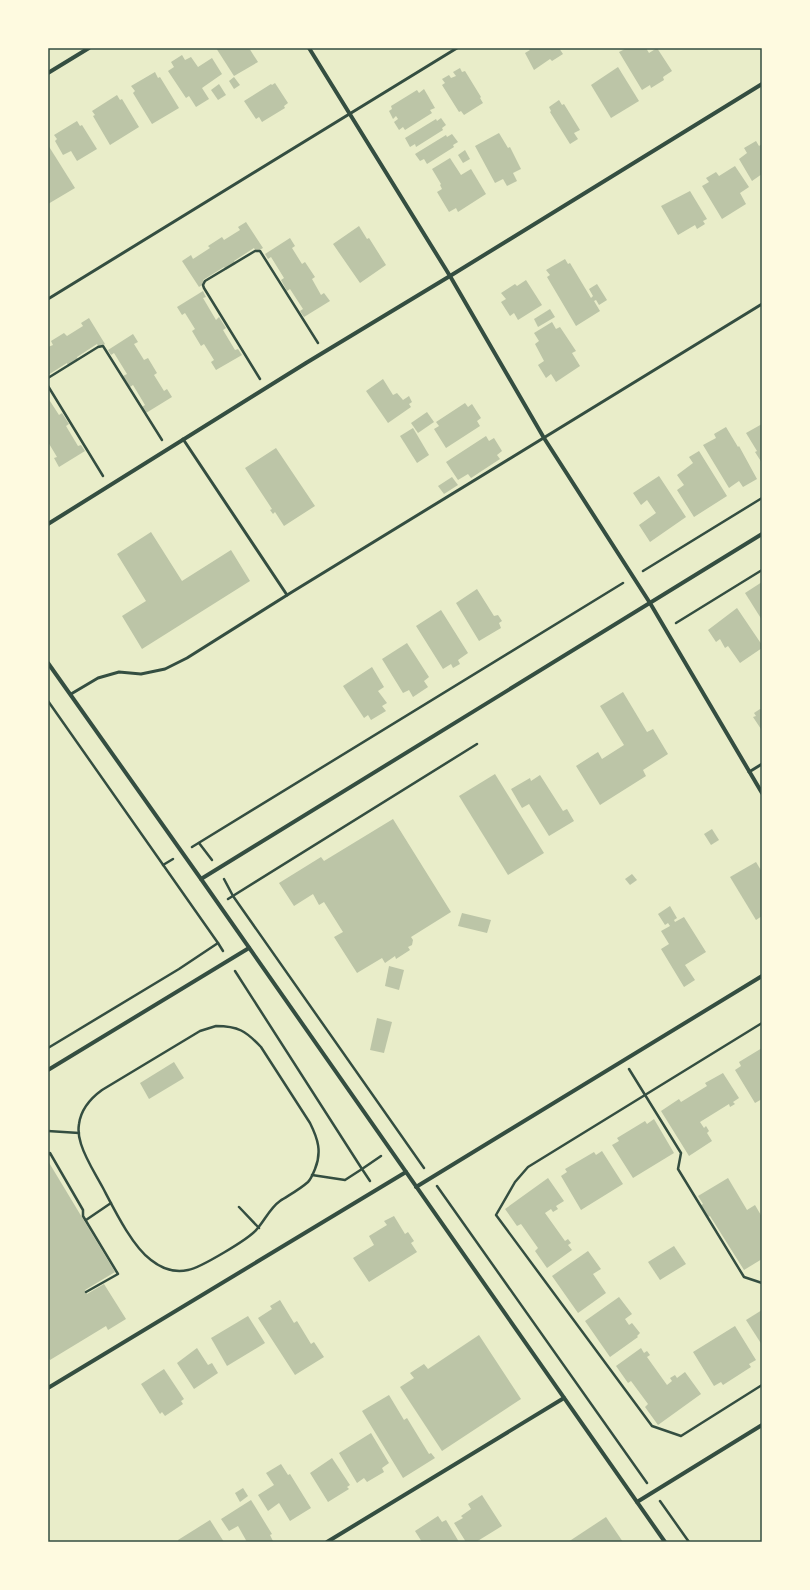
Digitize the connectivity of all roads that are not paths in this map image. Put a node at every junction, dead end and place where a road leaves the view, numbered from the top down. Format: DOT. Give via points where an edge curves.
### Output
graph roads {
  1 [pos="89,48"];
  2 [pos="309,48"];
  3 [pos="457,48"];
  4 [pos="48,73"];
  5 [pos="762,84"];
  6 [pos="350,114"];
  7 [pos="450,276"];
  8 [pos="48,299"];
  9 [pos="762,304"];
  10 [pos="544,438"];
  11 [pos="184,439"];
  12 [pos="48,524"];
  13 [pos="762,534"];
  14 [pos="287,595"];
  15 [pos="650,603"];
  16 [pos="48,663"];
  17 [pos="71,694"];
  18 [pos="762,764"];
  19 [pos="749,772"];
  20 [pos="762,793"];
  21 [pos="201,879"];
  22 [pos="249,948"];
  23 [pos="762,976"];
  24 [pos="48,1070"];
  25 [pos="406,1172"];
  26 [pos="416,1187"];
  27 [pos="48,1388"];
  28 [pos="564,1398"];
  29 [pos="762,1425"];
  30 [pos="637,1502"];
  31 [pos="327,1542"];
  32 [pos="665,1542"];
  1 -- 4 [label="street"];
  2 -- 6 [label="street"];
  3 -- 6 [label="lane"];
  5 -- 7 [label="street"];
  6 -- 7 [label="street"];
  6 -- 8 [label="lane"];
  7 -- 10 [label="street"];
  7 -- 11 [label="street"];
  9 -- 10 [label="lane"];
  10 -- 14 [label="lane"];
  10 -- 15 [label="street"];
  11 -- 12 [label="street"];
  11 -- 14 [label="lane"];
  13 -- 15 [label="street"];
  14 -- 17 [label="lane" via="209,646 165,669 141,674 119,672 98,678"];
  15 -- 19 [label="street"];
  15 -- 21 [label="street"];
  16 -- 17 [label="street"];
  17 -- 21 [label="street"];
  18 -- 19 [label="lane"];
  19 -- 20 [label="street"];
  21 -- 22 [label="street"];
  22 -- 24 [label="street"];
  22 -- 25 [label="street"];
  23 -- 26 [label="street"];
  25 -- 26 [label="street"];
  25 -- 27 [label="street"];
  26 -- 28 [label="street"];
  28 -- 30 [label="street"];
  28 -- 31 [label="street"];
  29 -- 30 [label="street"];
  30 -- 32 [label="street"];
}
